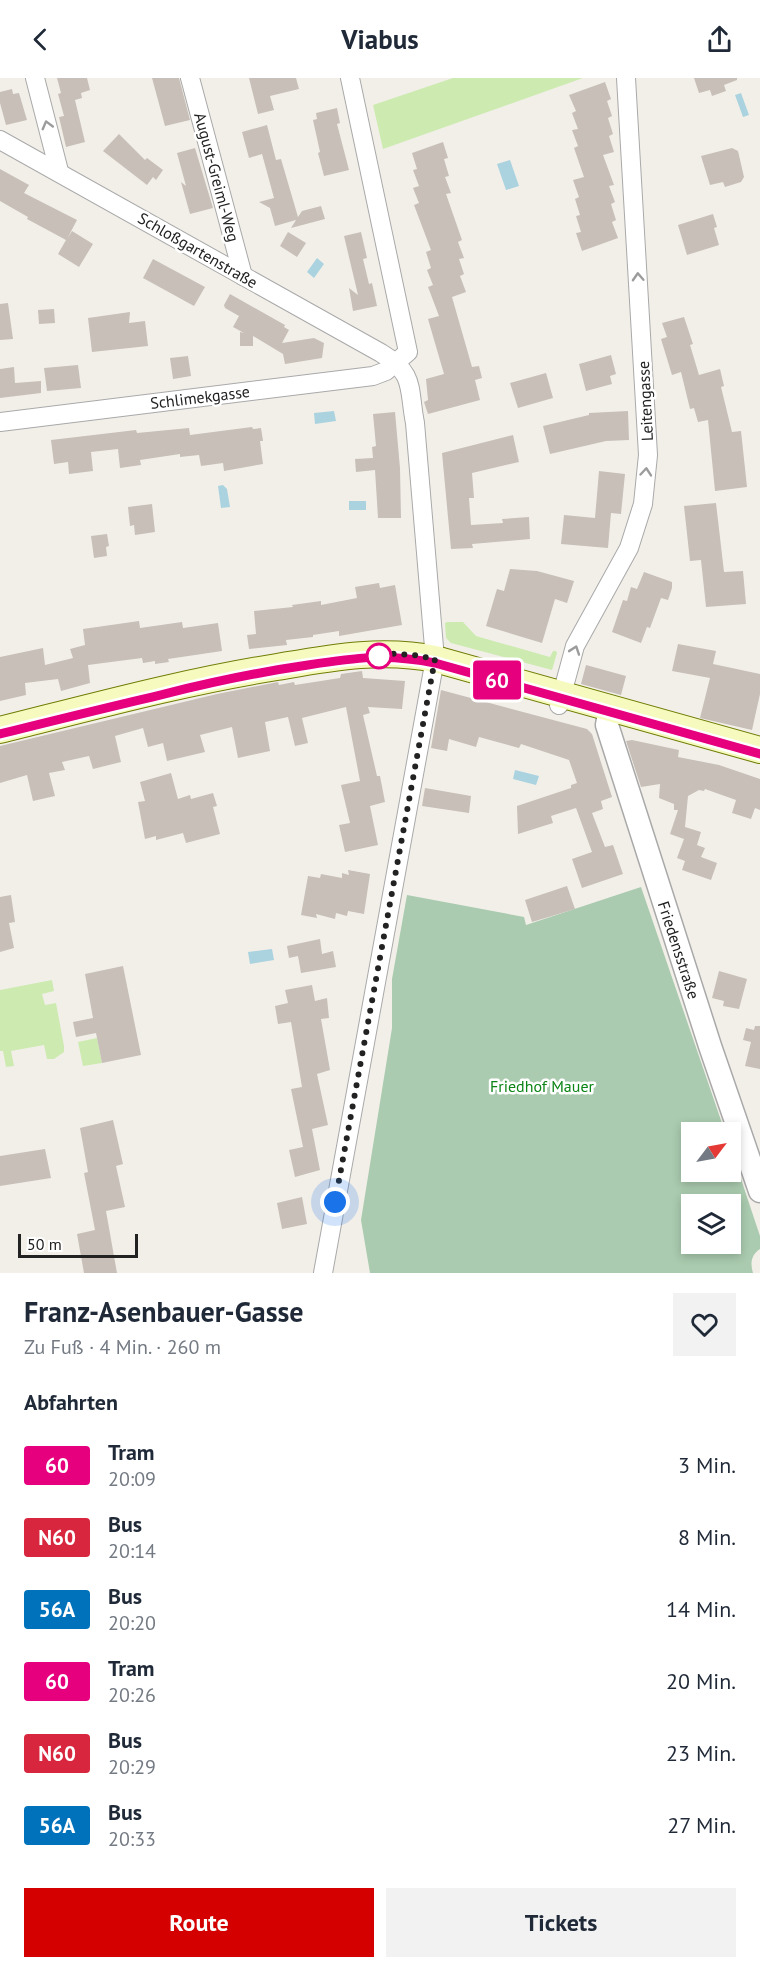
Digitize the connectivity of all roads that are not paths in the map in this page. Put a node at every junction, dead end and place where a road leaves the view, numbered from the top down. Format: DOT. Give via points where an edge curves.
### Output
graph roads {
  1 [pos="35,78"];
  2 [pos="190,78"];
  3 [pos="350,78"];
  4 [pos="626,78"];
  5 [pos="0,140"];
  6 [pos="59,171"];
  7 [pos="243,276"];
  8 [pos="396,363"];
  9 [pos="0,422"];
  10 [pos="435,659"];
  11 [pos="568,700"];
  12 [pos="610,708"];
  13 [pos="0,730"];
  14 [pos="760,750"];
  15 [pos="760,1191"];
  16 [pos="323,1273"];
  6 -- 1 [label="street, one-way"];
  2 -- 7 [label="street, August-Greiml-Weg"];
  3 -- 8 [label="street" via="406,335 408,352"];
  11 -- 4 [label="street, Leitengasse, one-way" via="575,646 629,548 643,504 647,447"];
  5 -- 6 [label="street, Schloßgartenstraße"];
  6 -- 7 [label="street, Schloßgartenstraße"];
  7 -- 8 [label="street, Schloßgartenstraße"];
  8 -- 9 [label="street, Schlimekgasse" via="373,376"];
  8 -- 10 [label="street" via="408,377 415,423"];
  10 -- 11 [label="main road"];
  10 -- 13 [label="main road" via="380,653 337,656 217,677"];
  10 -- 16 [label="street"];
  11 -- 12 [label="main road"];
  12 -- 14 [label="main road"];
  12 -- 15 [label="street, Friedensstraße" via="607,725"];
}
